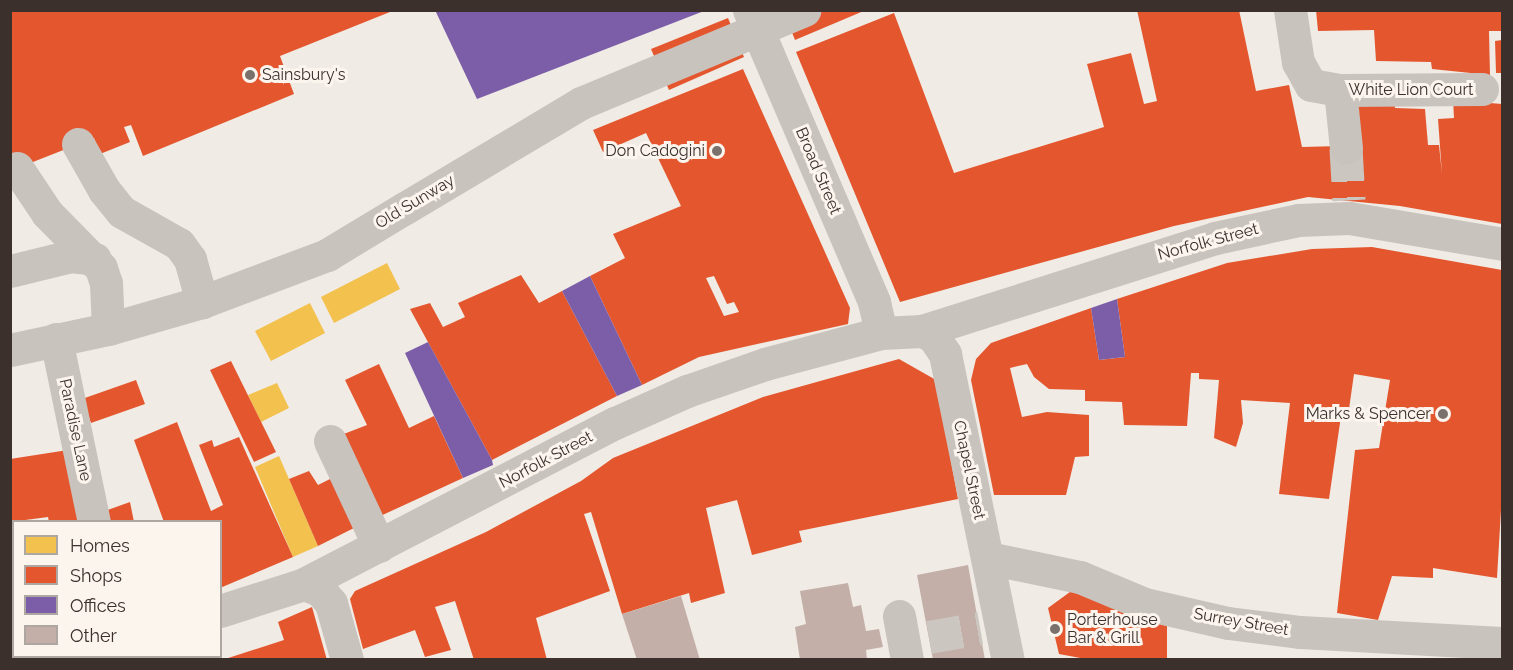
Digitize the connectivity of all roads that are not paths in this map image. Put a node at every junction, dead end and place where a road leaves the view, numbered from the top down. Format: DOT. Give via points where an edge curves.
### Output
graph roads {
  1 [pos="749,10"];
  2 [pos="804,10"];
  3 [pos="1290,10"];
  4 [pos="1482,89"];
  5 [pos="1340,90"];
  6 [pos="78,144"];
  7 [pos="1346,148"];
  8 [pos="17,168"];
  9 [pos="104,190"];
  10 [pos="1503,244"];
  11 [pos="86,250"];
  12 [pos="10,271"];
  13 [pos="202,302"];
  14 [pos="108,329"];
  15 [pos="922,331"];
  16 [pos="881,333"];
  17 [pos="56,339"];
  18 [pos="10,350"];
  19 [pos="330,441"];
  20 [pos="94,520"];
  21 [pos="379,546"];
  22 [pos="988,558"];
  23 [pos="304,584"];
  24 [pos="222,609"];
  25 [pos="1503,643"];
  26 [pos="346,654"];
  27 [pos="1008,660"];
  1 -- 16 [label="street, Broad Street" via="874,302"];
  2 -- 13 [label="street, Old Sunway, bridge" via="581,103 327,255"];
  3 -- 5 [label="street, White Lion Court" via="1298,62 1311,85"];
  4 -- 5 [label="street, White Lion Court"];
  5 -- 7 [label="street, White Lion Court"];
  6 -- 9 [label="street"];
  8 -- 11 [label="street" via="47,213"];
  9 -- 11 [label="street" via="104,207"];
  9 -- 13 [label="street" via="129,218 179,244 190,259"];
  10 -- 15 [label="street, Norfolk Street" via="1349,209 1215,238"];
  11 -- 12 [label="street"];
  11 -- 14 [label="street" via="106,283"];
  13 -- 14 [label="street, Old Sunway"];
  14 -- 17 [label="street, Old Sunway"];
  15 -- 16 [label="street"];
  15 -- 22 [label="street, Chapel Street" via="933,336 945,354"];
  16 -- 21 [label="street, Norfolk Street" via="765,364 687,391 615,423"];
  17 -- 18 [label="street, Old Sunway"];
  17 -- 20 [label="street, Paradise Lane"];
  19 -- 21 [label="street"];
  21 -- 23 [label="street, Norfolk Street"];
  22 -- 25 [label="street, Surrey Street" via="1080,577 1145,604 1228,623 1300,632"];
  22 -- 27 [label="street, Chapel Street" via="990,626"];
  23 -- 24 [label="street, Norfolk Street"];
  23 -- 26 [label="street" via="320,590 331,603"];
}
